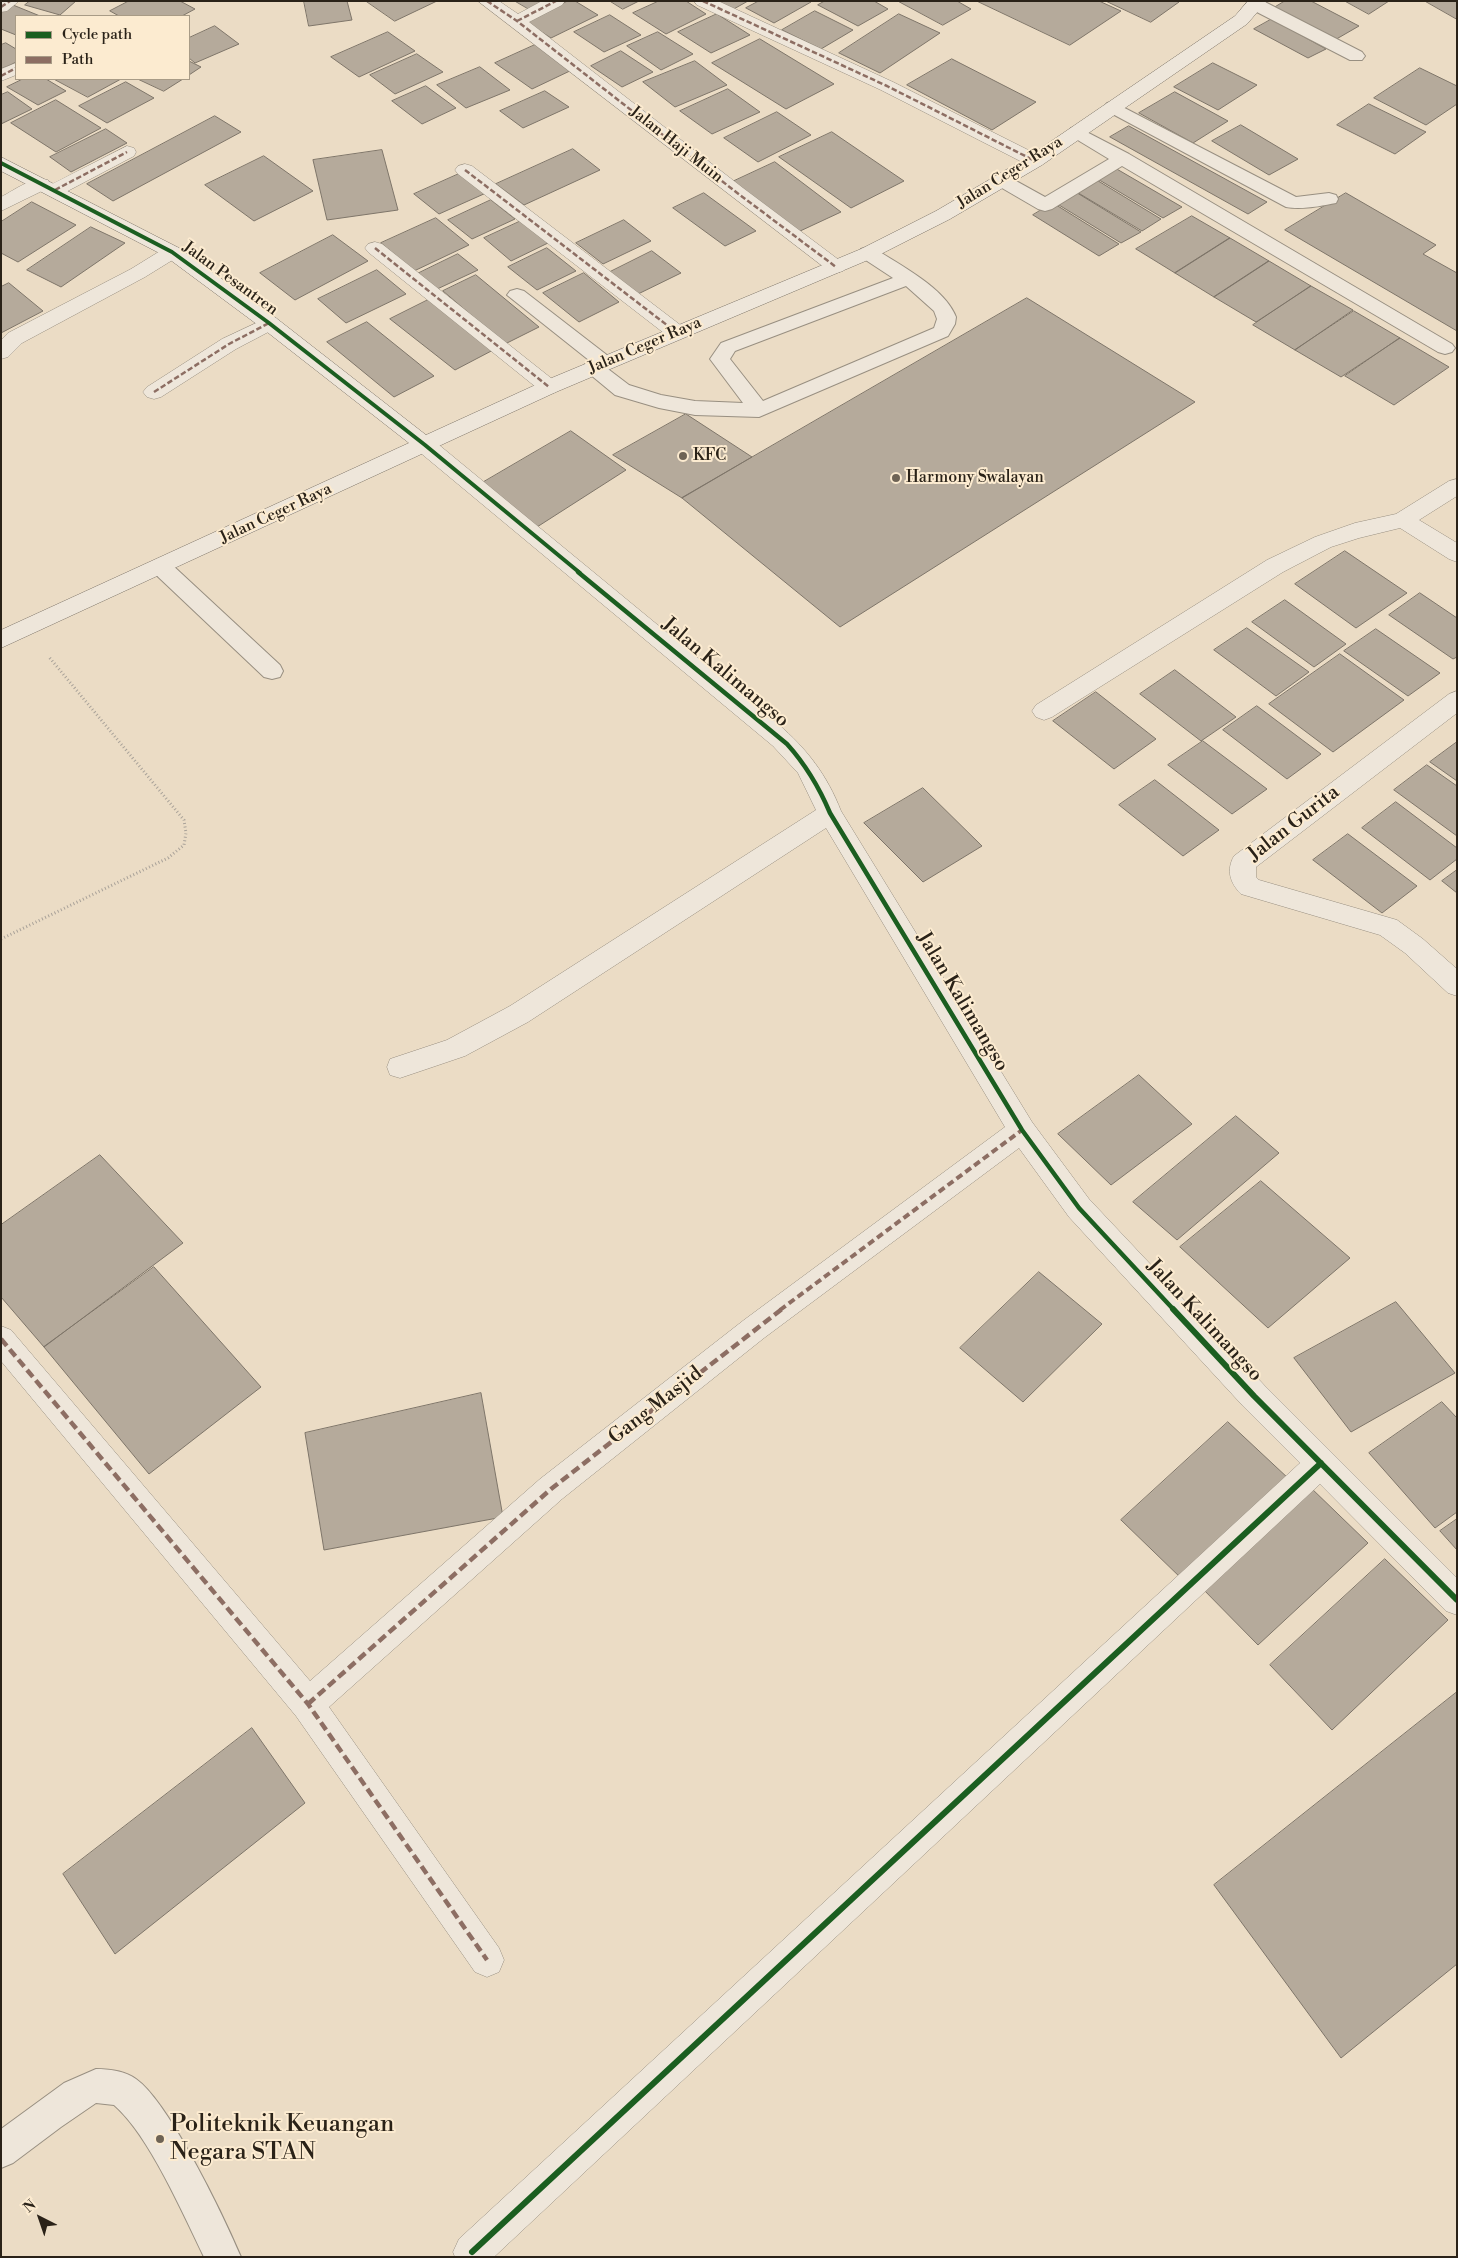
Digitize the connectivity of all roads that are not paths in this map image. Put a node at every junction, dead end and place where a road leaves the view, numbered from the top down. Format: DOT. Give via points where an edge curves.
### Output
graph roads {
  1 [pos="10,1"];
  2 [pos="487,1"];
  3 [pos="556,1"];
  4 [pos="703,1"];
  5 [pos="1257,3"];
  6 [pos="1,7"];
  7 [pos="517,21"];
  8 [pos="1356,56"];
  9 [pos="15,69"];
  10 [pos="1,76"];
  11 [pos="1113,108"];
  12 [pos="1077,132"];
  13 [pos="127,152"];
  14 [pos="1123,158"];
  15 [pos="1035,161"];
  16 [pos="1,163"];
  17 [pos="465,170"];
  18 [pos="1001,180"];
  19 [pos="48,187"];
  20 [pos="1329,199"];
  21 [pos="1,205"];
  22 [pos="375,248"];
  23 [pos="172,252"];
  24 [pos="868,253"];
  25 [pos="836,267"];
  26 [pos="907,279"];
  27 [pos="517,295"];
  28 [pos="269,322"];
  29 [pos="676,332"];
  30 [pos="1445,348"];
  31 [pos="1,352"];
  32 [pos="599,365"];
  33 [pos="549,387"];
  34 [pos="154,392"];
  35 [pos="759,410"];
  36 [pos="425,445"];
  37 [pos="1457,486"];
  38 [pos="1403,520"];
  39 [pos="1457,554"];
  40 [pos="161,567"];
  41 [pos="1,640"];
  42 [pos="272,671"];
  43 [pos="1457,700"];
  44 [pos="1044,711"];
  45 [pos="830,813"];
  46 [pos="1457,985"];
  47 [pos="400,1067"];
  48 [pos="1022,1130"];
  49 [pos="1,1339"];
  50 [pos="1321,1463"];
  51 [pos="1457,1600"];
  52 [pos="308,1704"];
  53 [pos="487,1960"];
  54 [pos="1,2150"];
  55 [pos="472,2252"];
  56 [pos="223,2257"];
  1 -- 6 [label="street"];
  2 -- 7 [label="street, Jalan Haji Muin"];
  3 -- 7 [label="street"];
  4 -- 15 [label="street" via="887,86"];
  5 -- 8 [label="lane"];
  5 -- 11 [label="street, Jalan Ceger Raya" via="1241,20"];
  7 -- 25 [label="street, Jalan Haji Muin"];
  9 -- 10 [label="street"];
  11 -- 12 [label="street, Jalan Ceger Raya"];
  11 -- 20 [label="lane" via="1293,203"];
  12 -- 14 [label="lane"];
  12 -- 15 [label="street, Jalan Ceger Raya"];
  13 -- 19 [label="street"];
  14 -- 18 [label="lane" via="1045,205"];
  14 -- 30 [label="lane"];
  15 -- 18 [label="street, Jalan Ceger Raya"];
  16 -- 19 [label="street, Jalan Pesantren"];
  17 -- 29 [label="street"];
  18 -- 24 [label="street, Jalan Ceger Raya" via="943,215"];
  19 -- 21 [label="street"];
  19 -- 23 [label="street, Jalan Pesantren"];
  22 -- 33 [label="street"];
  23 -- 28 [label="street, Jalan Pesantren"];
  23 -- 31 [label="street" via="15,338"];
  24 -- 25 [label="street, Jalan Ceger Raya"];
  24 -- 26 [label="lane"];
  25 -- 29 [label="street, Jalan Ceger Raya"];
  26 -- 35 [label="lane" via="938,302 946,314 946,323 940,332"];
  26 -- 35 [label="lane" via="728,347 720,359"];
  27 -- 32 [label="lane"];
  28 -- 34 [label="street"];
  28 -- 36 [label="street, Jalan Pesantren"];
  29 -- 32 [label="street, Jalan Ceger Raya"];
  32 -- 33 [label="street, Jalan Ceger Raya"];
  32 -- 35 [label="lane" via="622,390 659,401 694,408"];
  33 -- 36 [label="street, Jalan Ceger Raya"];
  36 -- 40 [label="street, Jalan Ceger Raya"];
  36 -- 45 [label="street, Jalan Kalimangso" via="787,744 820,786"];
  37 -- 38 [label="street"];
  38 -- 39 [label="street"];
  38 -- 44 [label="street" via="1323,542 1275,566"];
  40 -- 41 [label="street, Jalan Ceger Raya"];
  40 -- 42 [label="lane"];
  43 -- 46 [label="street, Jalan Gurita" via="1243,863 1242,871 1243,880 1250,887 1388,927"];
  45 -- 47 [label="street" via="519,1014 456,1048"];
  45 -- 48 [label="street, Jalan Kalimangso"];
  48 -- 50 [label="street, Jalan Kalimangso" via="1079,1208"];
  48 -- 52 [label="street, Gang Masjid" via="754,1329 551,1489"];
  49 -- 52 [label="street"];
  50 -- 51 [label="street, Jalan Kalimangso"];
  50 -- 55 [label="street"];
  52 -- 53 [label="street"];
  54 -- 56 [label="lane" via="77,2095 96,2086 123,2090 141,2109 163,2144"];
}
